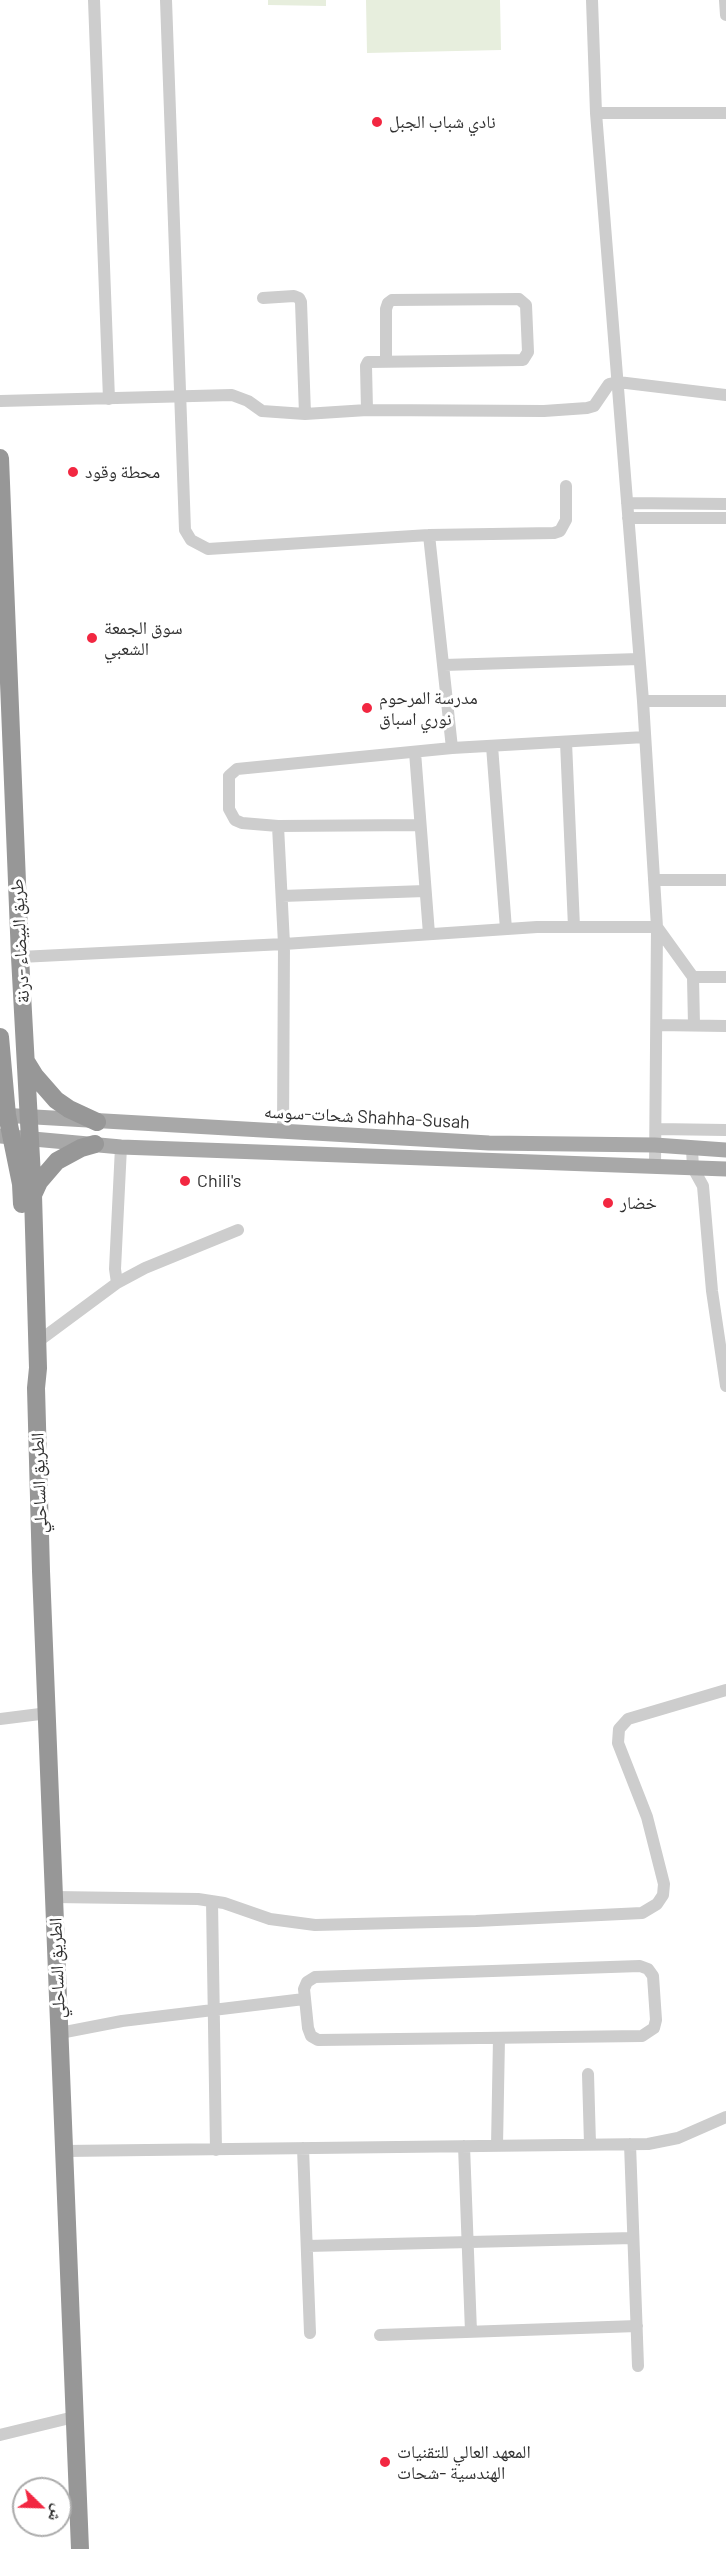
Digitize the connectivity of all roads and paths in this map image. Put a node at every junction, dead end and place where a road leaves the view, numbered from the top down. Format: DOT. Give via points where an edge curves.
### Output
graph roads {
  1 [pos="94,0"];
  2 [pos="166,0"];
  3 [pos="592,0"];
  4 [pos="725,0"];
  5 [pos="726,15"];
  6 [pos="596,113"];
  7 [pos="726,113"];
  8 [pos="263,298"];
  9 [pos="386,361"];
  10 [pos="618,382"];
  11 [pos="726,395"];
  12 [pos="181,398"];
  13 [pos="109,399"];
  14 [pos="0,401"];
  15 [pos="367,410"];
  16 [pos="305,414"];
  17 [pos="0,458"];
  18 [pos="566,486"];
  19 [pos="627,503"];
  20 [pos="726,504"];
  21 [pos="628,518"];
  22 [pos="726,518"];
  23 [pos="429,535"];
  24 [pos="639,659"];
  25 [pos="444,665"];
  26 [pos="643,701"];
  27 [pos="726,701"];
  28 [pos="645,737"];
  29 [pos="566,742"];
  30 [pos="492,746"];
  31 [pos="452,748"];
  32 [pos="415,752"];
  33 [pos="420,825"];
  34 [pos="278,826"];
  35 [pos="654,880"];
  36 [pos="726,880"];
  37 [pos="426,891"];
  38 [pos="282,896"];
  39 [pos="574,927"];
  40 [pos="657,927"];
  41 [pos="506,929"];
  42 [pos="429,934"];
  43 [pos="284,944"];
  44 [pos="20,957"];
  45 [pos="693,977"];
  46 [pos="726,977"];
  47 [pos="657,1025"];
  48 [pos="694,1025"];
  49 [pos="726,1026"];
  50 [pos="0,1036"];
  51 [pos="0,1057"];
  52 [pos="27,1063"];
  53 [pos="3,1115"];
  54 [pos="30,1117"];
  55 [pos="97,1122"];
  56 [pos="656,1129"];
  57 [pos="726,1130"];
  58 [pos="284,1131"];
  59 [pos="5,1136"];
  60 [pos="31,1138"];
  61 [pos="95,1144"];
  62 [pos="655,1145"];
  63 [pos="121,1147"];
  64 [pos="692,1149"];
  65 [pos="726,1150"];
  66 [pos="655,1167"];
  67 [pos="693,1168"];
  68 [pos="726,1169"];
  69 [pos="33,1195"];
  70 [pos="238,1230"];
  71 [pos="117,1283"];
  72 [pos="36,1343"];
  73 [pos="726,1386"];
  74 [pos="36,1388"];
  75 [pos="726,1689"];
  76 [pos="48,1713"];
  77 [pos="0,1719"];
  78 [pos="54,1897"];
  79 [pos="212,1901"];
  80 [pos="304,1999"];
  81 [pos="214,2009"];
  82 [pos="60,2033"];
  83 [pos="499,2038"];
  84 [pos="588,2074"];
  85 [pos="726,2117"];
  86 [pos="630,2144"];
  87 [pos="590,2145"];
  88 [pos="464,2146"];
  89 [pos="498,2146"];
  90 [pos="303,2148"];
  91 [pos="216,2150"];
  92 [pos="64,2151"];
  93 [pos="633,2238"];
  94 [pos="468,2241"];
  95 [pos="307,2246"];
  96 [pos="637,2326"];
  97 [pos="471,2332"];
  98 [pos="310,2333"];
  99 [pos="380,2335"];
  100 [pos="638,2366"];
  101 [pos="74,2417"];
  102 [pos="0,2435"];
  103 [pos="80,2549"];
  1 -- 13 [label="street"];
  2 -- 12 [label="street"];
  3 -- 6 [label="street"];
  4 -- 5 [label="street"];
  6 -- 7 [label="street"];
  6 -- 10 [label="street"];
  8 -- 16 [label="street" via="294,296 301,302"];
  9 -- 9 [label="street" via="523,360 528,352 526,305 519,299 392,300 386,309"];
  9 -- 15 [label="street" via="372,360 366,366"];
  10 -- 11 [label="street"];
  10 -- 15 [label="street" via="609,384 594,406 587,408"];
  10 -- 19 [label="street"];
  12 -- 13 [label="street"];
  12 -- 16 [label="street" via="232,395 262,411"];
  12 -- 23 [label="street" via="185,530 199,545 208,549"];
  13 -- 14 [label="street"];
  15 -- 16 [label="street"];
  17 -- 44 [label="highway, طريق البيضاء -درنة"];
  18 -- 23 [label="street" via="566,520 560,531"];
  19 -- 20 [label="street"];
  19 -- 21 [label="street"];
  21 -- 22 [label="street"];
  21 -- 24 [label="street"];
  23 -- 25 [label="street"];
  24 -- 25 [label="street"];
  24 -- 26 [label="street"];
  25 -- 31 [label="street"];
  26 -- 27 [label="street"];
  26 -- 28 [label="street"];
  28 -- 29 [label="street"];
  28 -- 35 [label="street"];
  29 -- 30 [label="street"];
  29 -- 39 [label="street"];
  30 -- 31 [label="street"];
  30 -- 41 [label="street"];
  31 -- 32 [label="street"];
  32 -- 33 [label="street"];
  32 -- 34 [label="street" via="233,771 227,782 229,809 235,820"];
  33 -- 34 [label="street"];
  33 -- 37 [label="street"];
  34 -- 38 [label="street"];
  35 -- 36 [label="street"];
  35 -- 40 [label="street"];
  37 -- 38 [label="street"];
  37 -- 42 [label="street"];
  38 -- 43 [label="street"];
  39 -- 40 [label="street"];
  39 -- 41 [label="street"];
  40 -- 45 [label="street"];
  40 -- 47 [label="street"];
  41 -- 42 [label="street"];
  42 -- 43 [label="street"];
  43 -- 44 [label="street"];
  43 -- 58 [label="street"];
  44 -- 52 [label="highway, طريق البيضاء -درنة"];
  45 -- 46 [label="street"];
  45 -- 48 [label="street"];
  47 -- 48 [label="street"];
  47 -- 56 [label="street"];
  48 -- 49 [label="street"];
  50 -- 51 [label="highway"];
  51 -- 53 [label="highway"];
  52 -- 54 [label="highway, طريق البيضاء -درنة"];
  52 -- 55 [label="highway" via="56,1100"];
  53 -- 54 [label="main road, شحات-سوسه Shahha-Susah"];
  53 -- 59 [label="highway"];
  54 -- 55 [label="main road, شحات-سوسه Shahha-Susah"];
  54 -- 60 [label="highway, طريق البيضاء -درنة"];
  55 -- 58 [label="main road, شحات-سوسه Shahha-Susah"];
  56 -- 57 [label="street"];
  56 -- 62 [label="street"];
  58 -- 62 [label="main road, شحات-سوسه Shahha-Susah" via="489,1143"];
  59 -- 60 [label="main road"];
  59 -- 74 [label="highway" via="21,1184 29,1345"];
  60 -- 61 [label="main road"];
  60 -- 69 [label="highway, طريق البيضاء -درنة"];
  61 -- 63 [label="main road"];
  61 -- 69 [label="highway" via="57,1161"];
  62 -- 64 [label="main road, شحات-سوسه Shahha-Susah"];
  62 -- 66 [label="street"];
  63 -- 66 [label="main road"];
  63 -- 71 [label="street"];
  64 -- 65 [label="main road, شحات-سوسه Shahha-Susah"];
  64 -- 67 [label="street"];
  66 -- 67 [label="main road"];
  67 -- 68 [label="main road"];
  67 -- 73 [label="street" via="702,1186"];
  69 -- 72 [label="highway, طريق البيضاء -درنة"];
  70 -- 71 [label="street"];
  71 -- 72 [label="street"];
  72 -- 74 [label="highway, طريق البيضاء -درنة"];
  74 -- 76 [label="highway, الطريق الساحلي"];
  75 -- 79 [label="street" via="628,1719 619,1729 618,1743 647,1817 664,1884 660,1900 647,1911 315,1925 270,1919"];
  76 -- 77 [label="street"];
  76 -- 78 [label="highway, الطريق الساحلي"];
  78 -- 79 [label="street"];
  78 -- 82 [label="highway, الطريق الساحلي"];
  79 -- 81 [label="street"];
  80 -- 81 [label="street"];
  80 -- 83 [label="street" via="309,2032 318,2040"];
  80 -- 83 [label="street" via="305,1985 315,1977 635,1966 644,1966 653,1976 656,2020 654,2028 646,2034"];
  81 -- 82 [label="street"];
  81 -- 91 [label="street"];
  82 -- 92 [label="highway, الطريق الساحلي"];
  83 -- 89 [label="street"];
  84 -- 87 [label="street"];
  85 -- 86 [label="street" via="669,2141"];
  86 -- 87 [label="street"];
  86 -- 93 [label="street"];
  87 -- 89 [label="street"];
  88 -- 89 [label="street"];
  88 -- 90 [label="street"];
  88 -- 94 [label="street"];
  90 -- 91 [label="street"];
  90 -- 95 [label="street"];
  91 -- 92 [label="street"];
  92 -- 101 [label="highway, الطريق الساحلي"];
  93 -- 94 [label="street"];
  93 -- 96 [label="street"];
  94 -- 95 [label="street"];
  94 -- 97 [label="street"];
  95 -- 98 [label="street"];
  96 -- 97 [label="street"];
  96 -- 100 [label="street"];
  97 -- 99 [label="street"];
  101 -- 102 [label="street"];
  101 -- 103 [label="highway, الطريق الساحلي"];
}
